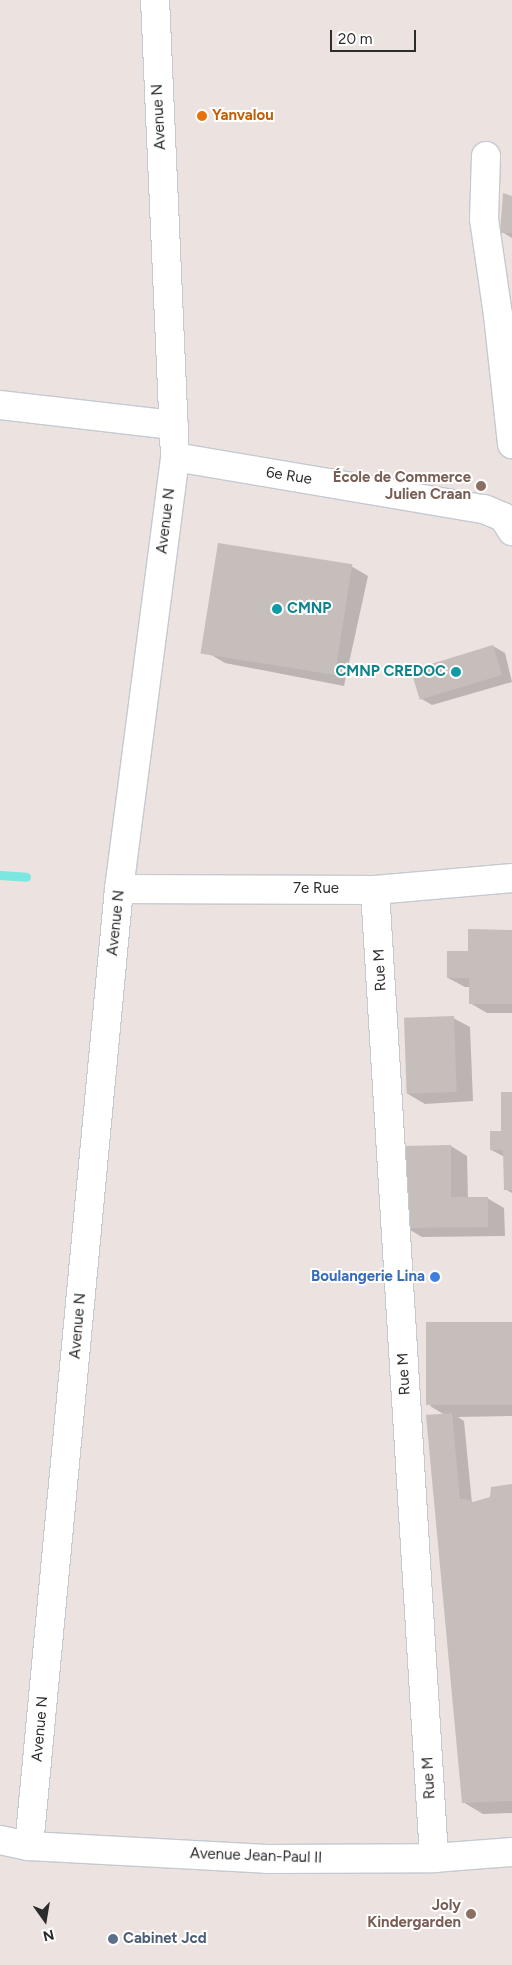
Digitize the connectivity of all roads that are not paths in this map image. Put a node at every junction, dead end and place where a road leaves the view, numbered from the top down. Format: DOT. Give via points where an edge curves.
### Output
graph roads {
  1 [pos="155,0"];
  2 [pos="486,156"];
  3 [pos="0,405"];
  4 [pos="174,425"];
  5 [pos="512,444"];
  6 [pos="174,457"];
  7 [pos="509,518"];
  8 [pos="512,878"];
  9 [pos="119,888"];
  10 [pos="375,890"];
  11 [pos="0,1840"];
  12 [pos="29,1846"];
  13 [pos="512,1852"];
  14 [pos="434,1858"];
  1 -- 4 [label="street, Avenue N"];
  2 -- 5 [label="street" via="484,219"];
  3 -- 4 [label="street"];
  4 -- 6 [label="street, Avenue N"];
  6 -- 7 [label="street, 6e Rue" via="484,509"];
  6 -- 9 [label="street, Avenue N"];
  8 -- 10 [label="street, 7e Rue"];
  9 -- 10 [label="street, 7e Rue"];
  9 -- 12 [label="street, Avenue N"];
  10 -- 14 [label="street, Rue M"];
  11 -- 12 [label="street, Avenue Jean-Paul II"];
  12 -- 14 [label="street, Avenue Jean-Paul II" via="268,1859"];
  13 -- 14 [label="street, Avenue Jean-Paul II"];
}
